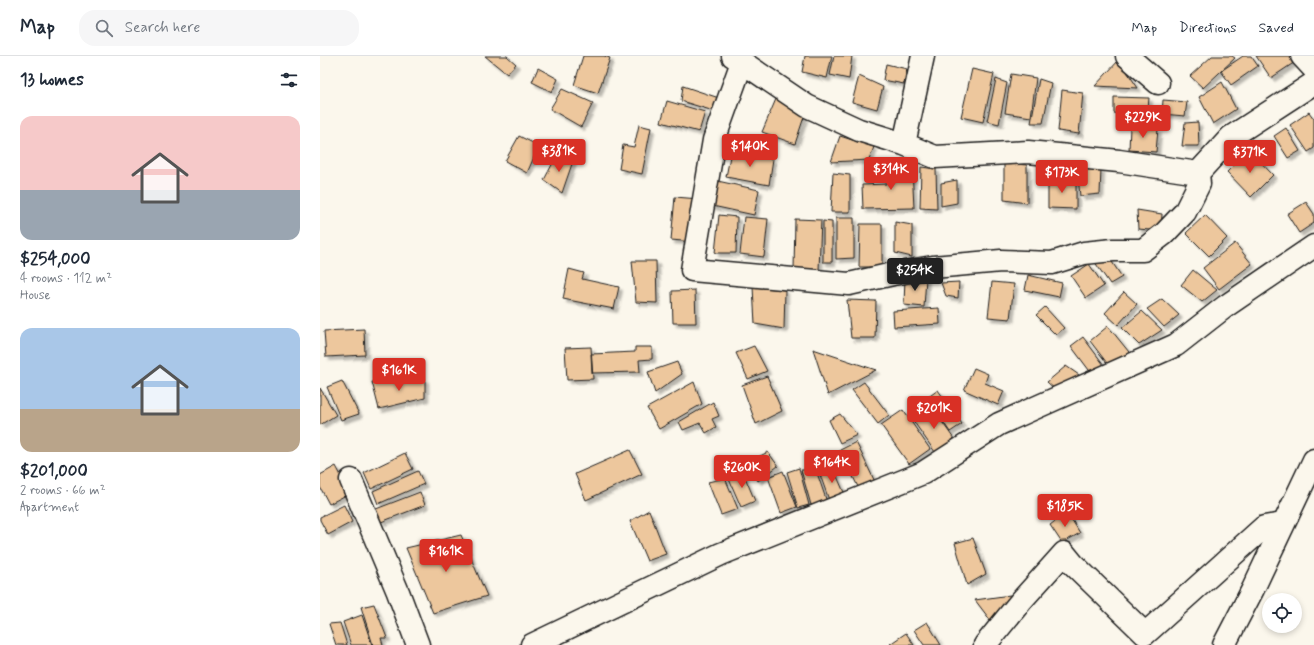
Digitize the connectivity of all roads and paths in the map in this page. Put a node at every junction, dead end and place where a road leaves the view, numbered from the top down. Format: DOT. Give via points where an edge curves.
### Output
graph roads {
  1 [pos="923,56"];
  2 [pos="1127,56"];
  3 [pos="1302,56"];
  4 [pos="738,59"];
  5 [pos="1314,70"];
  6 [pos="1158,83"];
  7 [pos="1314,83"];
  8 [pos="904,144"];
  9 [pos="1198,172"];
  10 [pos="1314,246"];
  11 [pos="1314,460"];
  12 [pos="350,480"];
  13 [pos="1283,524"];
  14 [pos="418,645"];
  15 [pos="532,645"];
  16 [pos="985,645"];
  17 [pos="1224,645"];
  1 -- 8 [label="street"];
  2 -- 6 [label="street"];
  3 -- 5 [label="street"];
  4 -- 8 [label="street" via="808,106 859,130"];
  4 -- 9 [label="street" via="714,140 692,270 849,284 933,267 1001,262 1052,263 1084,253 1143,250 1164,234 1185,212 1199,184"];
  7 -- 9 [label="street" via="1231,137"];
  8 -- 9 [label="street" via="935,157 1028,152"];
  10 -- 15 [label="street" via="1226,306 1176,345 999,424 923,473 721,554"];
  11 -- 13 [label="street"];
  12 -- 14 [label="street"];
  13 -- 16 [label="street" via="1264,527 1145,634 1064,553"];
  13 -- 17 [label="street"];
}
